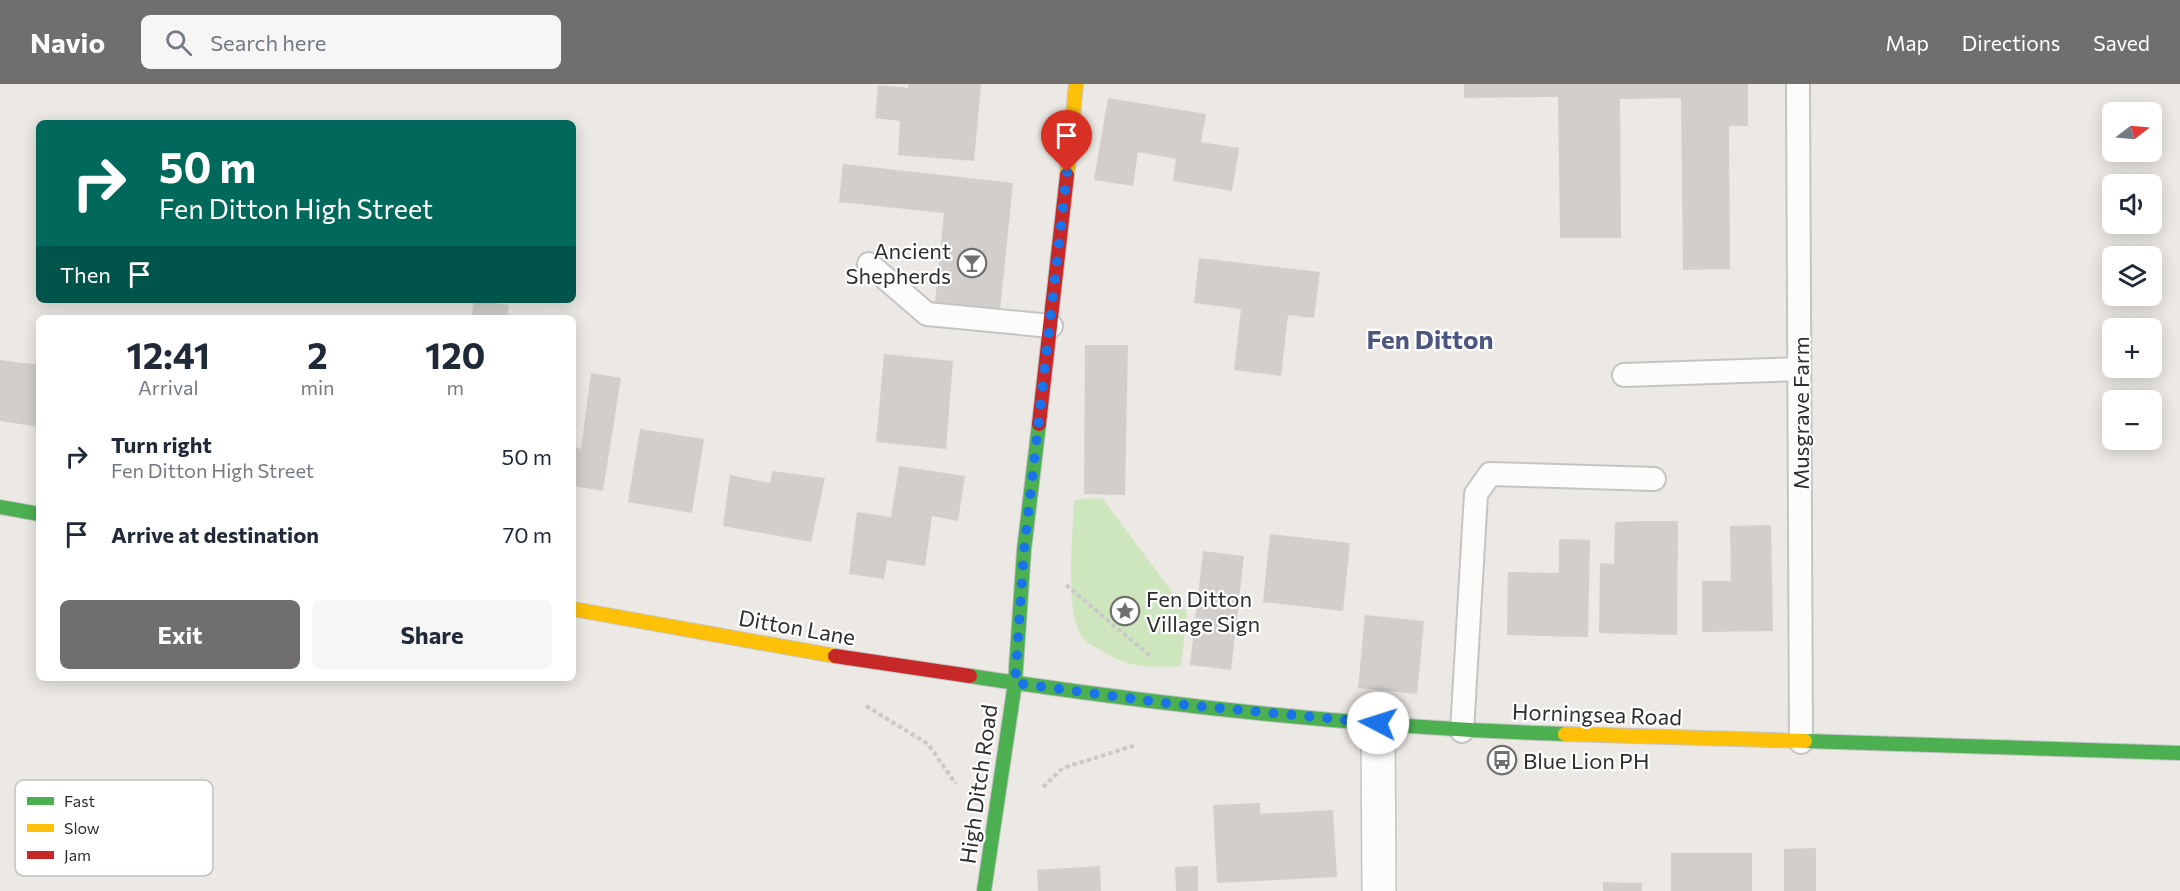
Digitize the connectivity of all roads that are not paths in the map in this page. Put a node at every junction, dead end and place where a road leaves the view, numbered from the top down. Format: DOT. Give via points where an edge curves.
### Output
graph roads {
  1 [pos="1076,84"];
  2 [pos="1798,84"];
  3 [pos="869,264"];
  4 [pos="1051,326"];
  5 [pos="1800,369"];
  6 [pos="1624,375"];
  7 [pos="1654,480"];
  8 [pos="0,507"];
  9 [pos="36,513"];
  10 [pos="576,610"];
  11 [pos="1015,683"];
  12 [pos="1378,723"];
  13 [pos="1462,731"];
  14 [pos="1801,742"];
  15 [pos="2180,753"];
  16 [pos="984,891"];
  17 [pos="1379,891"];
  1 -- 4 [label="main road, High Ditch Road"];
  2 -- 5 [label="lane, Musgrave Farm"];
  3 -- 4 [label="lane" via="927,314"];
  4 -- 11 [label="main road, High Ditch Road" via="1024,550"];
  5 -- 6 [label="lane"];
  5 -- 14 [label="lane, Musgrave Farm"];
  7 -- 13 [label="lane" via="1490,474 1476,494"];
  8 -- 9 [label="main road"];
  10 -- 11 [label="main road, Ditton Lane" via="828,655"];
  11 -- 12 [label="main road, Horningsea Road" via="1165,703"];
  11 -- 16 [label="main road, High Ditch Road"];
  12 -- 13 [label="main road, Horningsea Road"];
  12 -- 17 [label="street"];
  13 -- 14 [label="main road, Horningsea Road"];
  14 -- 15 [label="main road, Horningsea Road"];
}
